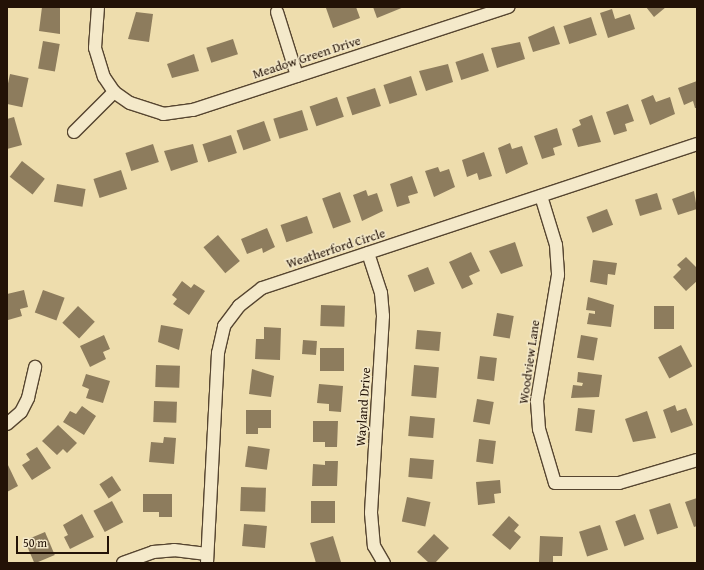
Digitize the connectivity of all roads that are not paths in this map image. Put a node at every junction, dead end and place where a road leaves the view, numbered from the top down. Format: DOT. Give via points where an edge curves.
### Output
graph roads {
  1 [pos="98,7"];
  2 [pos="509,7"];
  3 [pos="486,11"];
  4 [pos="277,12"];
  5 [pos="297,76"];
  6 [pos="114,92"];
  7 [pos="74,132"];
  8 [pos="697,144"];
  9 [pos="540,196"];
  10 [pos="368,253"];
  11 [pos="36,367"];
  12 [pos="7,424"];
  13 [pos="697,460"];
  14 [pos="206,559"];
  15 [pos="123,563"];
  16 [pos="384,563"];
  1 -- 6 [label="street" via="95,48 98,65"];
  2 -- 3 [label="street, Meadow Green Drive"];
  3 -- 5 [label="street, Meadow Green Drive"];
  4 -- 5 [label="street"];
  5 -- 6 [label="street, Meadow Green Drive" via="173,114 153,113"];
  6 -- 7 [label="street"];
  8 -- 9 [label="street, Weatherford Circle"];
  9 -- 10 [label="street, Weatherford Circle"];
  9 -- 13 [label="street, Woodview Lane" via="556,245 558,275 537,400 539,429 555,483 619,483"];
  10 -- 14 [label="street, Weatherford Circle" via="262,288 239,306 224,326 218,353"];
  10 -- 16 [label="street, Wayland Drive" via="381,293 384,316 371,513 374,546"];
  11 -- 12 [label="street" via="28,398 21,412"];
  14 -- 15 [label="street" via="174,550 153,552"];
}
